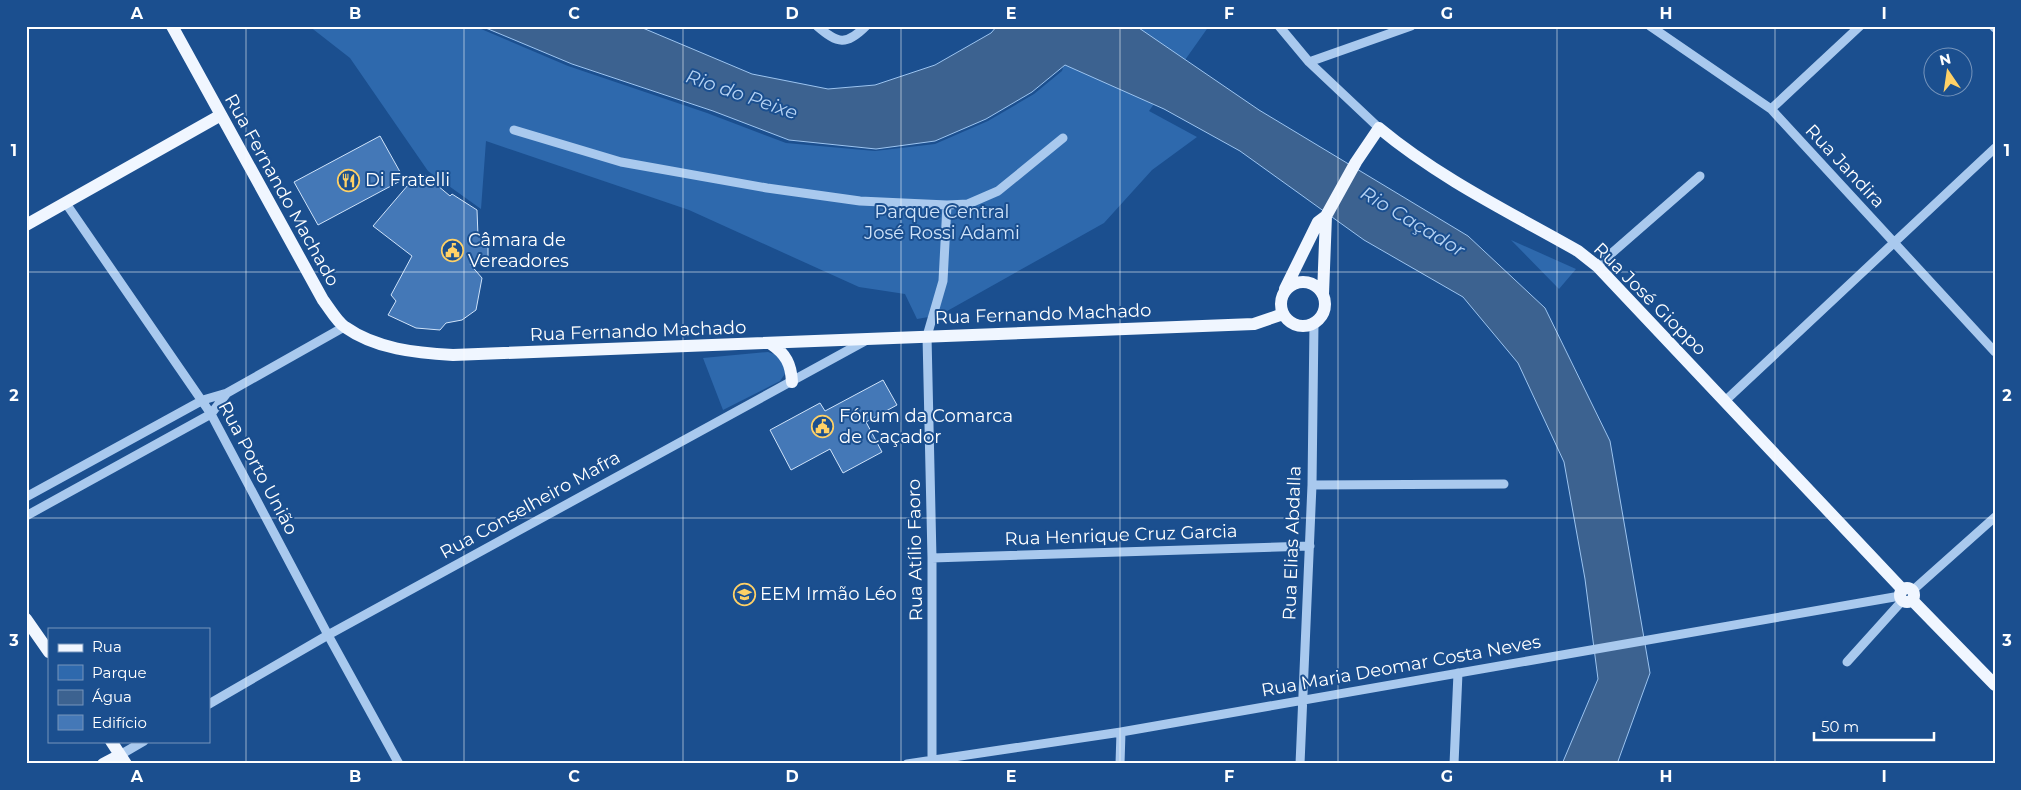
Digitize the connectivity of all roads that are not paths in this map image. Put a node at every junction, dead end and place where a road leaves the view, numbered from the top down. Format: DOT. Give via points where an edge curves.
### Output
graph roads {
  1 [pos="172,26"];
  2 [pos="817,26"];
  3 [pos="866,26"];
  4 [pos="1280,26"];
  5 [pos="1411,26"];
  6 [pos="1650,26"];
  7 [pos="1860,26"];
  8 [pos="1309,62"];
  9 [pos="1771,109"];
  10 [pos="221,115"];
  11 [pos="1379,128"];
  12 [pos="514,130"];
  13 [pos="1064,138"];
  14 [pos="1995,148"];
  15 [pos="1700,176"];
  16 [pos="65,202"];
  17 [pos="947,206"];
  18 [pos="1327,214"];
  19 [pos="26,225"];
  20 [pos="1894,243"];
  21 [pos="1597,266"];
  22 [pos="1284,293"];
  23 [pos="1323,294"];
  24 [pos="1283,314"];
  25 [pos="1314,323"];
  26 [pos="344,327"];
  27 [pos="927,336"];
  28 [pos="869,338"];
  29 [pos="771,344"];
  30 [pos="1995,352"];
  31 [pos="792,382"];
  32 [pos="227,393"];
  33 [pos="203,400"];
  34 [pos="1725,401"];
  35 [pos="211,414"];
  36 [pos="81,467"];
  37 [pos="91,481"];
  38 [pos="1312,484"];
  39 [pos="1504,484"];
  40 [pos="26,497"];
  41 [pos="26,516"];
  42 [pos="1995,516"];
  43 [pos="1310,546"];
  44 [pos="932,558"];
  45 [pos="1906,595"];
  46 [pos="26,619"];
  47 [pos="328,635"];
  48 [pos="48,651"];
  49 [pos="1847,662"];
  50 [pos="1458,672"];
  51 [pos="1995,685"];
  52 [pos="1303,700"];
  53 [pos="210,703"];
  54 [pos="1121,732"];
  55 [pos="112,742"];
  56 [pos="143,742"];
  57 [pos="123,759"];
  58 [pos="932,762"];
  59 [pos="103,764"];
  60 [pos="399,764"];
  61 [pos="907,764"];
  62 [pos="1120,764"];
  63 [pos="1300,764"];
  64 [pos="1454,764"];
  1 -- 10 [label="main road, Rua Fernando Machado"];
  2 -- 3 [label="street" via="831,38 841,41 853,39"];
  4 -- 8 [label="street, Rua José Gioppo"];
  5 -- 8 [label="street"];
  6 -- 9 [label="street, Rua Jandira"];
  7 -- 9 [label="street"];
  8 -- 11 [label="street, Rua José Gioppo"];
  9 -- 20 [label="street, Rua Jandira"];
  10 -- 16 [label="main road"];
  10 -- 26 [label="main road, Rua Fernando Machado" via="323,300"];
  11 -- 18 [label="main road"];
  11 -- 21 [label="main road, Rua José Gioppo" via="1451,179 1578,251"];
  12 -- 17 [label="street" via="621,162 767,188 860,201"];
  13 -- 17 [label="street" via="998,192 968,204"];
  14 -- 20 [label="street"];
  15 -- 21 [label="street"];
  16 -- 19 [label="main road"];
  16 -- 33 [label="street, Rua Porto União"];
  17 -- 27 [label="street, Rua Atílio Faoro" via="943,281"];
  18 -- 22 [label="main road" via="1318,222"];
  18 -- 23 [label="main road"];
  20 -- 30 [label="street, Rua Jandira"];
  20 -- 34 [label="street"];
  21 -- 34 [label="main road, Rua José Gioppo"];
  22 -- 23 [label="main road" via="1294,284 1307,282"];
  22 -- 24 [label="main road" via="1281,300"];
  23 -- 25 [label="main road" via="1325,307"];
  24 -- 25 [label="main road" via="1300,326"];
  24 -- 27 [label="main road, Rua Fernando Machado" via="1254,324"];
  25 -- 38 [label="street, Rua Elias Abdalla"];
  26 -- 29 [label="main road, Rua Fernando Machado" via="407,352 453,355"];
  26 -- 32 [label="street"];
  27 -- 28 [label="main road, Rua Fernando Machado"];
  27 -- 44 [label="street, Rua Atílio Faoro"];
  28 -- 29 [label="main road, Rua Fernando Machado"];
  28 -- 31 [label="street, Rua Conselheiro Mafra"];
  29 -- 31 [label="main road" via="787,360"];
  31 -- 47 [label="street, Rua Conselheiro Mafra"];
  32 -- 33 [label="street"];
  32 -- 35 [label="street"];
  33 -- 35 [label="street, Rua Porto União"];
  33 -- 36 [label="street"];
  34 -- 45 [label="main road, Rua José Gioppo"];
  35 -- 37 [label="street"];
  35 -- 47 [label="street, Rua Porto União"];
  36 -- 37 [label="street"];
  36 -- 40 [label="street"];
  37 -- 41 [label="street"];
  38 -- 39 [label="street"];
  38 -- 43 [label="street, Rua Elias Abdalla"];
  42 -- 45 [label="street"];
  43 -- 44 [label="street, Rua Henrique Cruz Garcia"];
  43 -- 52 [label="street, Rua Elias Abdalla"];
  44 -- 58 [label="street, Rua Atílio Faoro"];
  45 -- 49 [label="street"];
  45 -- 50 [label="street, Rua Maria Deomar Costa Neves"];
  45 -- 51 [label="main road, Rua José Gioppo"];
  46 -- 48 [label="main road"];
  47 -- 53 [label="street, Rua Conselheiro Mafra"];
  47 -- 60 [label="street, Rua Porto União"];
  50 -- 52 [label="street, Rua Maria Deomar Costa Neves"];
  50 -- 64 [label="street"];
  52 -- 54 [label="street, Rua Maria Deomar Costa Neves"];
  52 -- 63 [label="street, Rua Elias Abdalla"];
  54 -- 58 [label="street, Rua Maria Deomar Costa Neves"];
  54 -- 62 [label="street"];
  55 -- 57 [label="main road"];
  56 -- 57 [label="street"];
  57 -- 59 [label="main road"];
  58 -- 61 [label="street, Rua Maria Deomar Costa Neves"];
}
